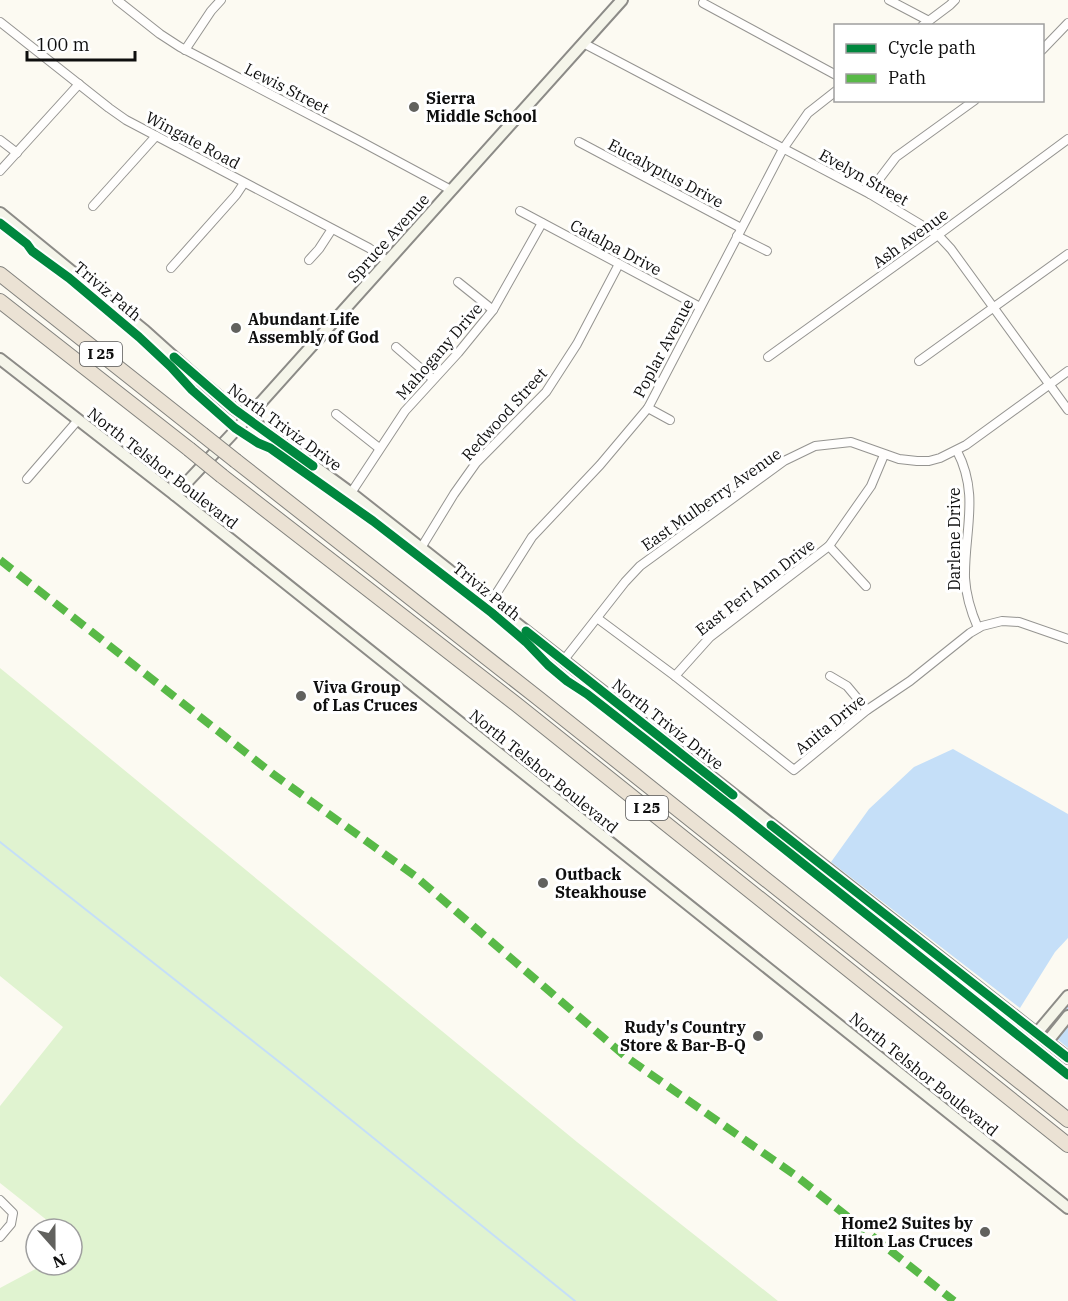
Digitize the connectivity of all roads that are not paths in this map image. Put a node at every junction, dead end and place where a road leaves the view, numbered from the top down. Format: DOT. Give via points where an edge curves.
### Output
graph roads {
  1 [pos="117,0"];
  2 [pos="221,0"];
  3 [pos="622,0"];
  4 [pos="889,0"];
  5 [pos="955,0"];
  6 [pos="703,3"];
  7 [pos="0,22"];
  8 [pos="925,23"];
  9 [pos="1068,23"];
  10 [pos="584,43"];
  11 [pos="1044,48"];
  12 [pos="185,50"];
  13 [pos="834,74"];
  14 [pos="79,84"];
  15 [pos="834,93"];
  16 [pos="972,102"];
  17 [pos="156,136"];
  18 [pos="1068,139"];
  19 [pos="0,140"];
  20 [pos="579,142"];
  21 [pos="783,149"];
  22 [pos="17,153"];
  23 [pos="0,171"];
  24 [pos="244,183"];
  25 [pos="451,190"];
  26 [pos="870,194"];
  27 [pos="93,206"];
  28 [pos="520,212"];
  29 [pos="0,213"];
  30 [pos="542,223"];
  31 [pos="332,229"];
  32 [pos="739,232"];
  33 [pos="938,235"];
  34 [pos="767,251"];
  35 [pos="1068,254"];
  36 [pos="309,260"];
  37 [pos="387,261"];
  38 [pos="619,264"];
  39 [pos="171,268"];
  40 [pos="0,274"];
  41 [pos="458,282"];
  42 [pos="0,301"];
  43 [pos="700,307"];
  44 [pos="993,308"];
  45 [pos="493,310"];
  46 [pos="396,347"];
  47 [pos="768,357"];
  48 [pos="0,359"];
  49 [pos="920,361"];
  50 [pos="1068,371"];
  51 [pos="433,379"];
  52 [pos="1049,385"];
  53 [pos="648,408"];
  54 [pos="1068,410"];
  55 [pos="336,414"];
  56 [pos="247,418"];
  57 [pos="78,420"];
  58 [pos="670,420"];
  59 [pos="379,448"];
  60 [pos="957,451"];
  61 [pos="884,455"];
  62 [pos="27,479"];
  63 [pos="351,493"];
  64 [pos="175,495"];
  65 [pos="829,546"];
  66 [pos="421,548"];
  67 [pos="866,586"];
  68 [pos="490,602"];
  69 [pos="597,618"];
  70 [pos="978,628"];
  71 [pos="1068,639"];
  72 [pos="563,661"];
  73 [pos="675,676"];
  74 [pos="830,676"];
  75 [pos="867,710"];
  76 [pos="1068,996"];
  77 [pos="1068,1016"];
  78 [pos="1036,1034"];
  79 [pos="1047,1042"];
  80 [pos="1068,1059"];
  81 [pos="1068,1120"];
  82 [pos="1068,1145"];
  83 [pos="0,1200"];
  84 [pos="1068,1208"];
  85 [pos="0,1237"];
  1 -- 12 [label="street, Lewis Street"];
  2 -- 12 [label="street"];
  3 -- 10 [label="main road, Spruce Avenue"];
  4 -- 8 [label="street"];
  5 -- 8 [label="street"];
  6 -- 13 [label="street"];
  7 -- 14 [label="street, Wingate Road"];
  9 -- 11 [label="street"];
  10 -- 21 [label="street, Evelyn Street"];
  10 -- 25 [label="main road, Spruce Avenue"];
  12 -- 25 [label="street, Lewis Street"];
  14 -- 17 [label="street, Wingate Road" via="117,114"];
  14 -- 22 [label="street"];
  15 -- 21 [label="street, Poplar Avenue" via="808,113"];
  16 -- 26 [label="street" via="896,157"];
  17 -- 24 [label="street, Wingate Road"];
  17 -- 27 [label="street"];
  18 -- 33 [label="street, Ash Avenue"];
  19 -- 22 [label="street"];
  20 -- 32 [label="street, Eucalyptus Drive"];
  21 -- 26 [label="street, Evelyn Street"];
  21 -- 32 [label="street, Poplar Avenue"];
  22 -- 23 [label="street"];
  24 -- 31 [label="street, Wingate Road"];
  24 -- 39 [label="street"];
  25 -- 37 [label="main road, Spruce Avenue"];
  26 -- 33 [label="street, Evelyn Street"];
  28 -- 30 [label="street, Catalpa Drive"];
  29 -- 56 [label="main road, North Triviz Drive"];
  30 -- 38 [label="street, Catalpa Drive"];
  30 -- 45 [label="street, Mahogany Drive"];
  31 -- 36 [label="street"];
  31 -- 37 [label="street, Wingate Road"];
  32 -- 34 [label="street, Eucalyptus Drive"];
  32 -- 43 [label="street, Poplar Avenue"];
  33 -- 44 [label="street, Evelyn Street"];
  33 -- 47 [label="street, Ash Avenue"];
  35 -- 44 [label="street"];
  37 -- 56 [label="main road, Spruce Avenue"];
  38 -- 43 [label="street, Catalpa Drive"];
  38 -- 66 [label="street, Redwood Street" via="577,344 546,392 476,464"];
  40 -- 81 [label="highway, I 25, bridge"];
  41 -- 45 [label="street"];
  42 -- 82 [label="highway, I 25, bridge" via="516,704"];
  43 -- 53 [label="street, Poplar Avenue"];
  44 -- 49 [label="street"];
  44 -- 52 [label="street, Evelyn Street"];
  45 -- 51 [label="street, Mahogany Drive"];
  46 -- 51 [label="street"];
  48 -- 57 [label="main road, North Telshor Boulevard"];
  50 -- 52 [label="street, East Mulberry Avenue"];
  51 -- 59 [label="street, Mahogany Drive"];
  52 -- 54 [label="street, Evelyn Street"];
  52 -- 60 [label="street, East Mulberry Avenue"];
  53 -- 58 [label="street"];
  53 -- 68 [label="street, Poplar Avenue" via="532,537"];
  55 -- 59 [label="street"];
  56 -- 63 [label="main road, North Triviz Drive"];
  56 -- 64 [label="main road, Spruce Avenue"];
  57 -- 62 [label="street"];
  57 -- 64 [label="main road, North Telshor Boulevard"];
  59 -- 63 [label="street, Mahogany Drive"];
  60 -- 61 [label="street, East Mulberry Avenue" via="923,461"];
  60 -- 70 [label="street, Darlene Drive" via="969,482 965,578 967,599"];
  61 -- 65 [label="street, East Peri Ann Drive" via="871,486"];
  61 -- 69 [label="street, East Mulberry Avenue" via="851,442 814,446 784,461 645,562"];
  63 -- 66 [label="main road, North Triviz Drive"];
  64 -- 84 [label="main road, North Telshor Boulevard"];
  65 -- 67 [label="street"];
  65 -- 73 [label="street, East Peri Ann Drive" via="711,637"];
  66 -- 68 [label="main road, North Triviz Drive"];
  68 -- 72 [label="main road, North Triviz Drive"];
  69 -- 72 [label="street, East Mulberry Avenue"];
  69 -- 73 [label="street, Anita Drive"];
  70 -- 71 [label="street, Anita Drive" via="1013,621"];
  70 -- 75 [label="street, Anita Drive"];
  72 -- 78 [label="main road, North Triviz Drive"];
  73 -- 75 [label="street, Anita Drive" via="794,770"];
  74 -- 75 [label="street" via="847,686"];
  76 -- 78 [label="main road"];
  77 -- 79 [label="main road"];
  78 -- 79 [label="main road, North Triviz Drive"];
  79 -- 80 [label="main road, North Triviz Drive"];
  83 -- 85 [label="street" via="13,1213 11,1224"];
}
